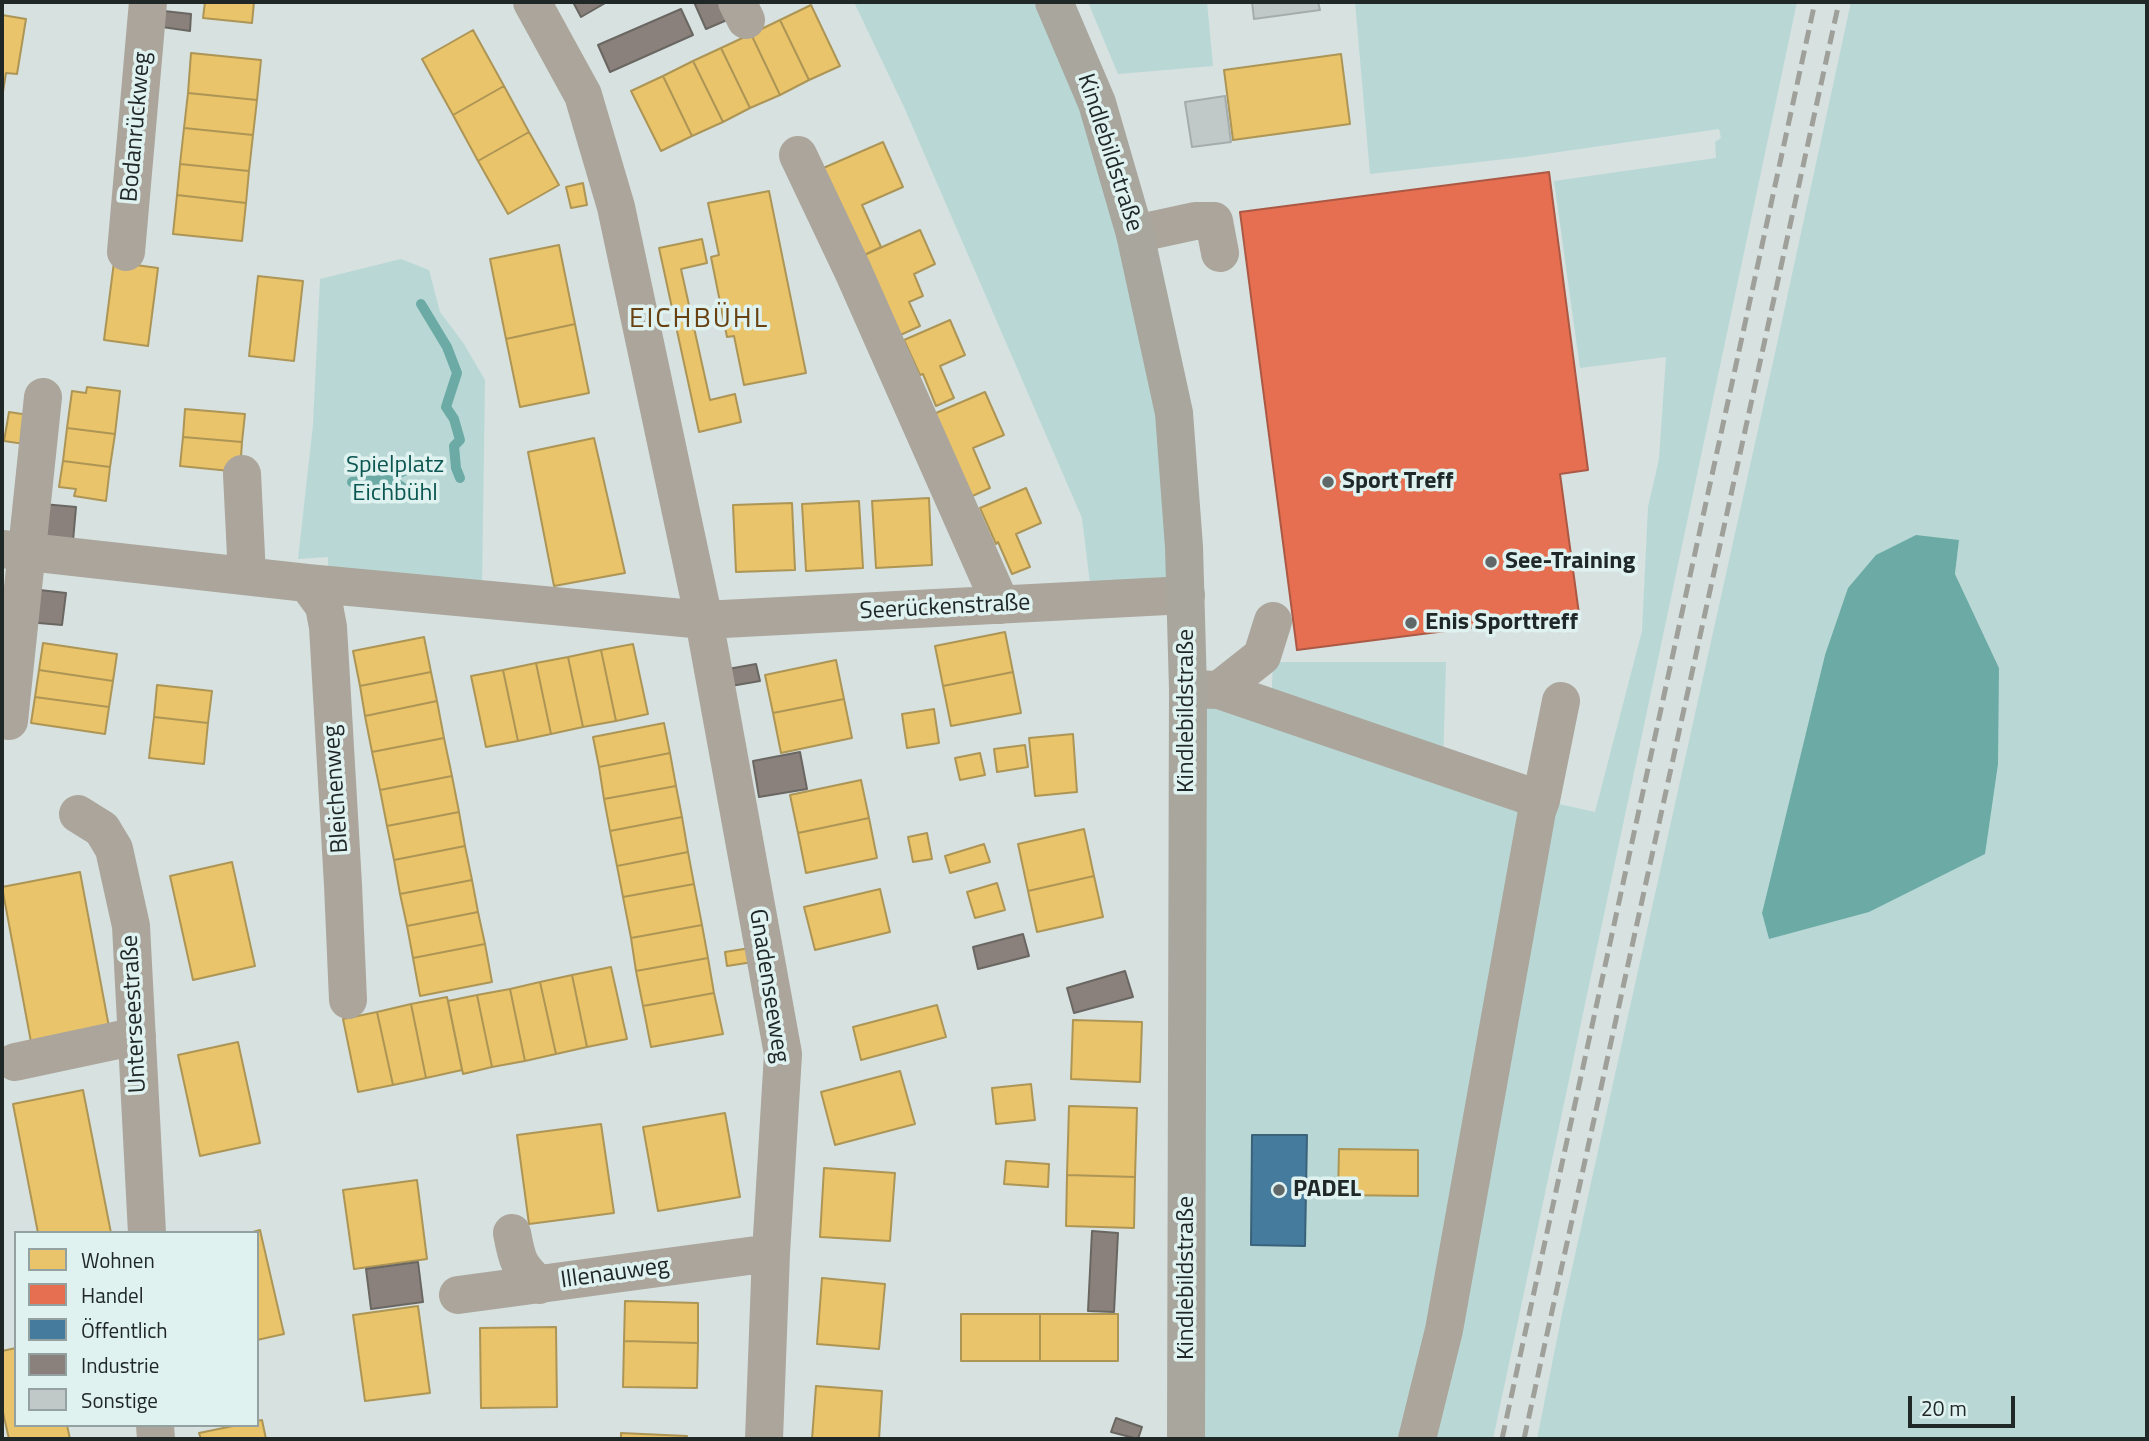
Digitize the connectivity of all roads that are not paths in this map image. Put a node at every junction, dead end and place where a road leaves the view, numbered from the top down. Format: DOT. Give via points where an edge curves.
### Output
graph roads {
  1 [pos="148,2"];
  2 [pos="532,2"];
  3 [pos="1054,2"];
  4 [pos="798,155"];
  5 [pos="1135,234"];
  6 [pos="126,253"];
  7 [pos="1220,253"];
  8 [pos="43,397"];
  9 [pos="242,474"];
  10 [pos="15,550"];
  11 [pos="247,576"];
  12 [pos="307,583"];
  13 [pos="1186,595"];
  14 [pos="1001,605"];
  15 [pos="704,620"];
  16 [pos="1273,621"];
  17 [pos="1203,689"];
  18 [pos="1561,701"];
  19 [pos="9,720"];
  20 [pos="1541,800"];
  21 [pos="78,814"];
  22 [pos="348,1000"];
  23 [pos="137,1036"];
  24 [pos="15,1062"];
  25 [pos="147,1231"];
  26 [pos="512,1233"];
  27 [pos="771,1253"];
  28 [pos="538,1284"];
  29 [pos="458,1295"];
  30 [pos="764,1439"];
  31 [pos="1186,1439"];
  32 [pos="1416,1439"];
  1 -- 6 [label="street, Bodanrückweg"];
  2 -- 15 [label="street, Gnadenseeweg" via="583,95 616,207"];
  3 -- 5 [label="main road, Kindlebildstraße" via="1097,103"];
  4 -- 14 [label="street"];
  5 -- 7 [label="street" via="1195,220 1214,222"];
  5 -- 13 [label="main road, Kindlebildstraße" via="1174,413"];
  8 -- 10 [label="street"];
  9 -- 11 [label="street"];
  10 -- 11 [label="street"];
  10 -- 19 [label="street"];
  11 -- 12 [label="street"];
  12 -- 15 [label="street"];
  12 -- 22 [label="street, Bleichenweg" via="324,606 328,626"];
  13 -- 14 [label="street, Seerückenstraße"];
  13 -- 17 [label="main road, Kindlebildstraße"];
  14 -- 15 [label="street, Seerückenstraße"];
  15 -- 27 [label="street, Gnadenseeweg" via="783,1054"];
  16 -- 17 [label="street" via="1262,656"];
  17 -- 20 [label="street"];
  17 -- 31 [label="main road, Kindlebildstraße"];
  18 -- 20 [label="street"];
  20 -- 32 [label="street" via="1444,1330"];
  21 -- 23 [label="street, Unterseestraße" via="102,828 114,849 131,926"];
  23 -- 24 [label="street"];
  23 -- 25 [label="street, Unterseestraße"];
  26 -- 28 [label="street" via="522,1269"];
  27 -- 28 [label="street, Illenauweg"];
  27 -- 30 [label="street, Gnadenseeweg"];
  28 -- 29 [label="street, Illenauweg"];
}
